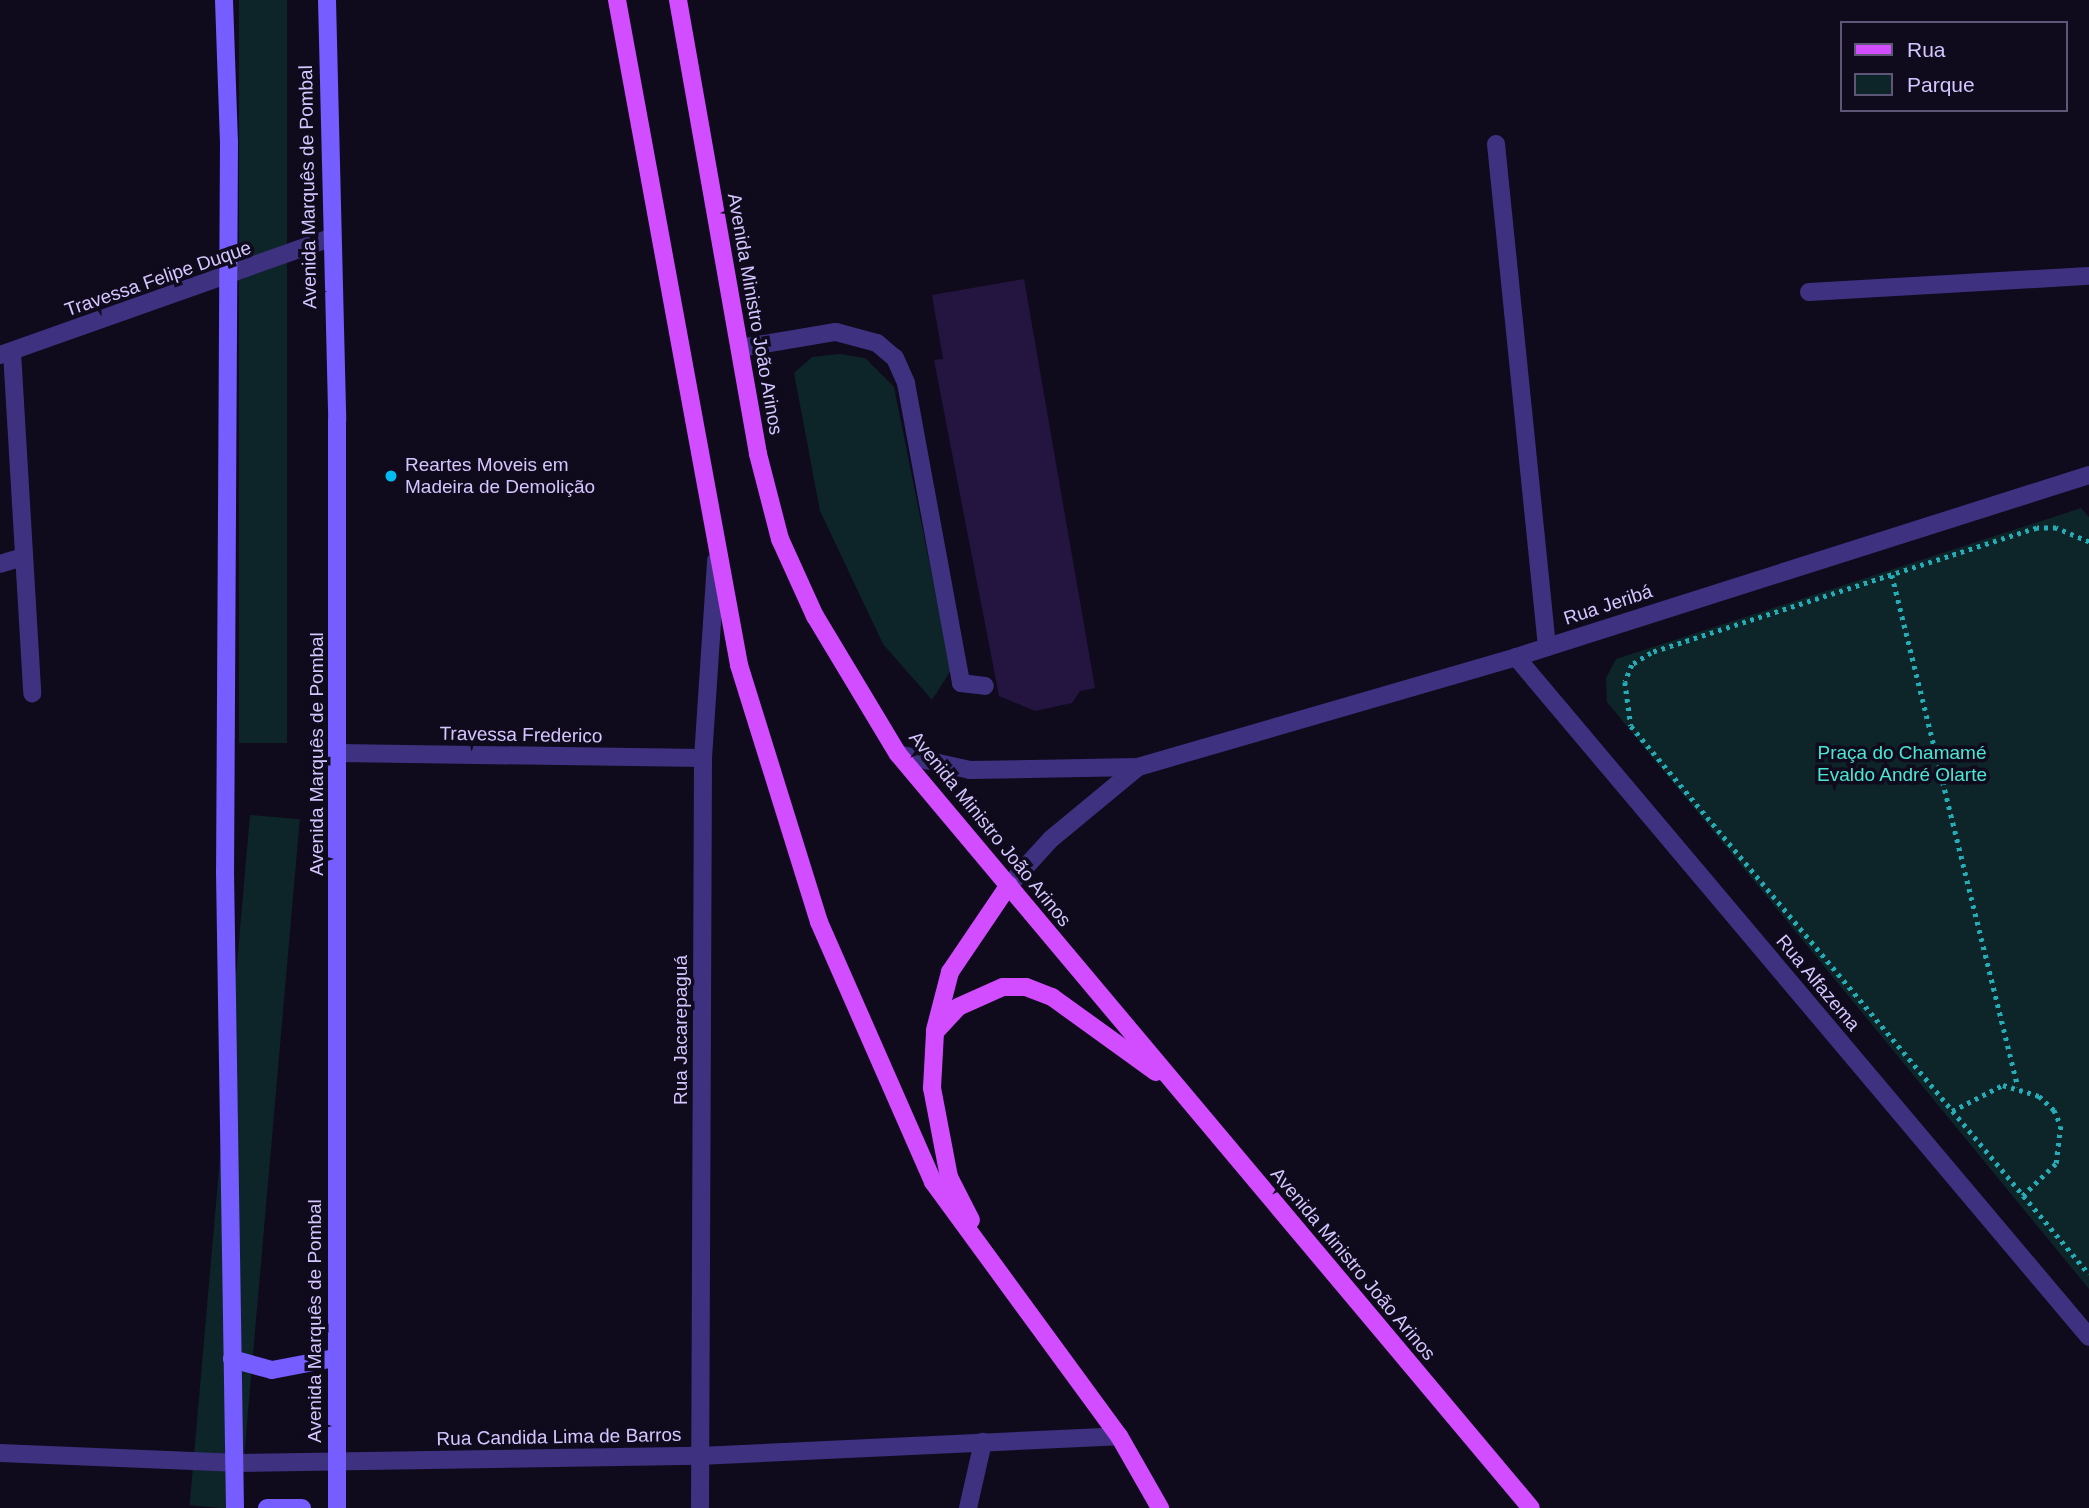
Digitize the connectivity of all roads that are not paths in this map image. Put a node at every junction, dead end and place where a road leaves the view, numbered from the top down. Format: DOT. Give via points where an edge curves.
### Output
graph roads {
  1 [pos="224,0"];
  2 [pos="327,0"];
  3 [pos="617,0"];
  4 [pos="678,0"];
  5 [pos="1496,144"];
  6 [pos="328,239"];
  7 [pos="2089,275"];
  8 [pos="228,278"];
  9 [pos="1809,292"];
  10 [pos="740,348"];
  11 [pos="6,353"];
  12 [pos="2089,475"];
  13 [pos="717,553"];
  14 [pos="20,558"];
  15 [pos="0,564"];
  16 [pos="1547,647"];
  17 [pos="1516,657"];
  18 [pos="985,686"];
  19 [pos="32,693"];
  20 [pos="338,753"];
  21 [pos="898,754"];
  22 [pos="704,758"];
  23 [pos="1138,767"];
  24 [pos="1009,885"];
  25 [pos="935,1032"];
  26 [pos="1181,1090"];
  27 [pos="1006,1289"];
  28 [pos="2089,1337"];
  29 [pos="335,1358"];
  30 [pos="232,1359"];
  31 [pos="1119,1436"];
  32 [pos="983,1442"];
  33 [pos="0,1453"];
  34 [pos="699,1456"];
  35 [pos="336,1461"];
  36 [pos="234,1463"];
  37 [pos="1156,1504"];
  38 [pos="234,1508"];
  39 [pos="267,1508"];
  40 [pos="302,1508"];
  41 [pos="337,1508"];
  42 [pos="700,1508"];
  43 [pos="968,1508"];
  44 [pos="1531,1508"];
  1 -- 8 [label="main road"];
  2 -- 6 [label="main road, Avenida Marquês de Pombal"];
  3 -- 13 [label="main road"];
  4 -- 10 [label="main road, Avenida Ministro João Arinos"];
  5 -- 16 [label="street"];
  6 -- 8 [label="street, Travessa Felipe Duque"];
  6 -- 20 [label="main road, Avenida Marquês de Pombal"];
  7 -- 9 [label="street"];
  8 -- 11 [label="street, Travessa Felipe Duque"];
  8 -- 30 [label="main road" via="225,872"];
  10 -- 18 [label="street" via="836,332 877,343 895,358 906,383 961,683"];
  10 -- 21 [label="main road, Avenida Ministro João Arinos" via="780,539 816,616"];
  11 -- 14 [label="street"];
  12 -- 16 [label="street, Rua Jeribá"];
  13 -- 22 [label="street, Rua Jacarepaguá"];
  13 -- 27 [label="main road" via="739,665 819,922 933,1182"];
  14 -- 15 [label="street"];
  14 -- 19 [label="street"];
  16 -- 17 [label="street, Rua Jeribá"];
  17 -- 23 [label="street, Rua Jeribá"];
  17 -- 28 [label="street, Rua Alfazema"];
  20 -- 22 [label="street, Travessa Frederico"];
  20 -- 29 [label="main road, Avenida Marquês de Pombal"];
  21 -- 23 [label="street" via="970,770"];
  21 -- 24 [label="main road, Avenida Ministro João Arinos"];
  22 -- 34 [label="street, Rua Jacarepaguá"];
  23 -- 24 [label="street" via="1051,839"];
  24 -- 25 [label="main road" via="950,972"];
  24 -- 26 [label="main road, Avenida Ministro João Arinos"];
  25 -- 26 [label="main road" via="980,994 1026,987 1052,997"];
  25 -- 27 [label="main road" via="932,1088 949,1177"];
  26 -- 44 [label="main road, Avenida Ministro João Arinos"];
  27 -- 31 [label="main road"];
  29 -- 30 [label="main road" via="272,1370"];
  29 -- 35 [label="main road, Avenida Marquês de Pombal"];
  30 -- 36 [label="main road"];
  31 -- 32 [label="street, Rua Candida Lima de Barros"];
  31 -- 37 [label="main road"];
  32 -- 34 [label="street, Rua Candida Lima de Barros"];
  32 -- 43 [label="street"];
  33 -- 36 [label="street, Rua Candida Lima de Barros"];
  34 -- 35 [label="street, Rua Candida Lima de Barros"];
  34 -- 42 [label="street, Rua Jacarepaguá"];
  35 -- 36 [label="street, Rua Candida Lima de Barros"];
  35 -- 41 [label="main road, Avenida Marquês de Pombal"];
  36 -- 38 [label="main road"];
  39 -- 40 [label="main road"];
}
